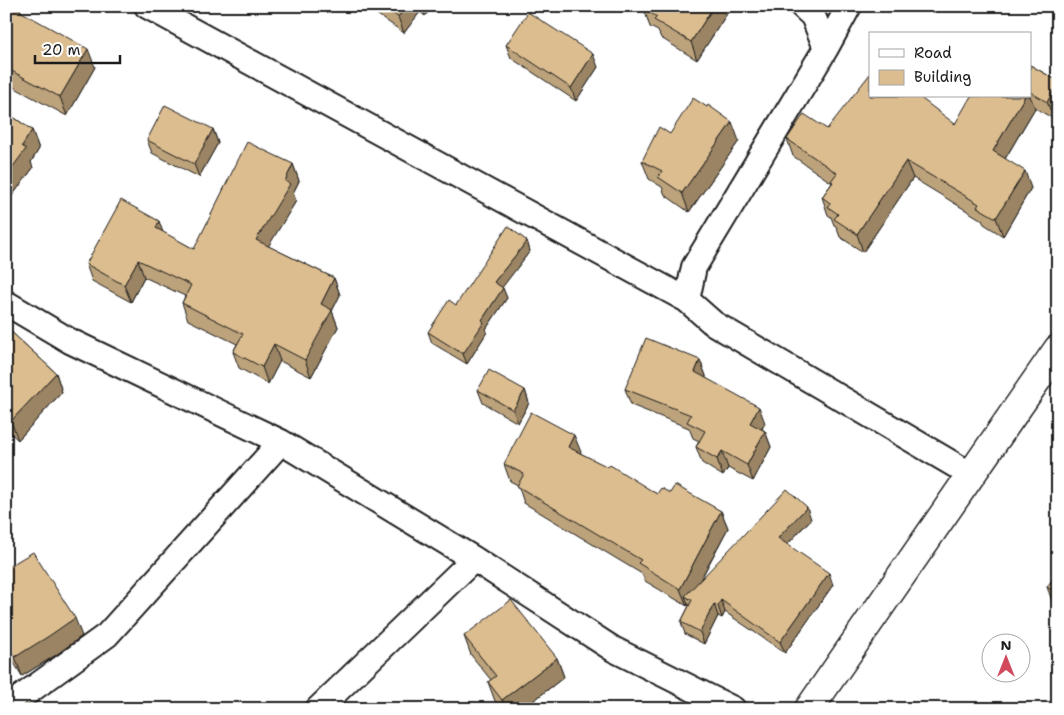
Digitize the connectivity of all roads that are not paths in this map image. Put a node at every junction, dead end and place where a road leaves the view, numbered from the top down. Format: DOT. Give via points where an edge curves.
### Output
graph roads {
  1 [pos="802,6"];
  2 [pos="849,6"];
  3 [pos="163,10"];
  4 [pos="826,48"];
  5 [pos="687,300"];
  6 [pos="6,304"];
  7 [pos="1058,349"];
  8 [pos="281,442"];
  9 [pos="970,474"];
  10 [pos="474,559"];
  11 [pos="6,708"];
  12 [pos="318,709"];
  13 [pos="733,709"];
  14 [pos="809,709"];
  1 -- 4 [label="street" via="813,16"];
  2 -- 4 [label="street"];
  3 -- 5 [label="street"];
  4 -- 5 [label="street" via="694,267"];
  5 -- 9 [label="street" via="713,323"];
  6 -- 8 [label="street" via="70,341"];
  7 -- 9 [label="street"];
  8 -- 10 [label="street"];
  8 -- 11 [label="street" via="107,635"];
  9 -- 14 [label="street"];
  10 -- 12 [label="street"];
  10 -- 13 [label="street" via="613,649"];
}
